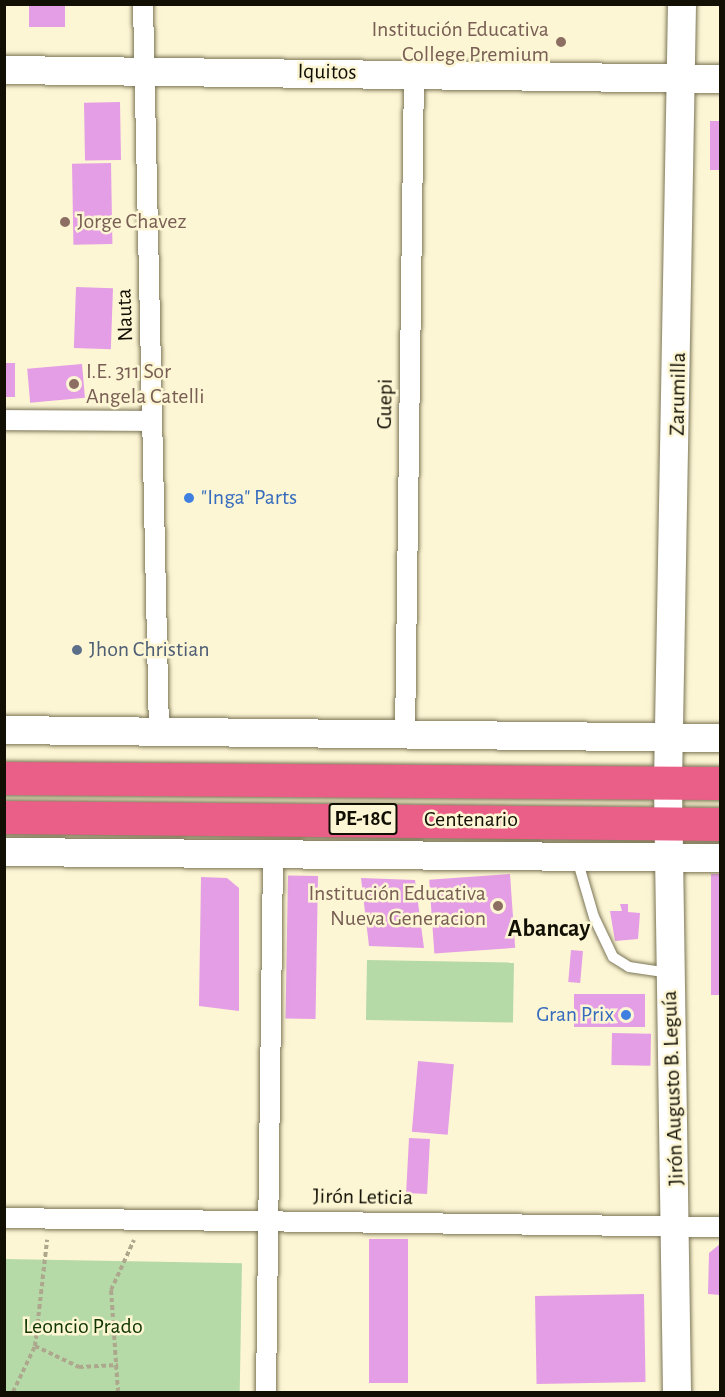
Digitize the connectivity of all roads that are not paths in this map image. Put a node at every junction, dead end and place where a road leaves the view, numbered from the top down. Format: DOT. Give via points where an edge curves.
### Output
graph roads {
  1 [pos="143,4"];
  2 [pos="682,4"];
  3 [pos="4,70"];
  4 [pos="141,70"];
  5 [pos="414,74"];
  6 [pos="684,78"];
  7 [pos="720,79"];
  8 [pos="4,420"];
  9 [pos="151,421"];
  10 [pos="4,730"];
  11 [pos="159,732"];
  12 [pos="405,735"];
  13 [pos="671,738"];
  14 [pos="720,738"];
  15 [pos="4,778"];
  16 [pos="668,783"];
  17 [pos="720,783"];
  18 [pos="4,817"];
  19 [pos="669,823"];
  20 [pos="720,824"];
  21 [pos="4,852"];
  22 [pos="273,856"];
  23 [pos="577,858"];
  24 [pos="670,858"];
  25 [pos="720,858"];
  26 [pos="669,973"];
  27 [pos="4,1218"];
  28 [pos="268,1220"];
  29 [pos="676,1226"];
  30 [pos="720,1227"];
  31 [pos="266,1392"];
  32 [pos="677,1392"];
  1 -- 4 [label="street, Nauta"];
  2 -- 6 [label="street, Zarumilla"];
  3 -- 4 [label="street, Iquitos"];
  4 -- 5 [label="street, Iquitos"];
  4 -- 9 [label="street, Nauta"];
  5 -- 6 [label="street, Iquitos"];
  5 -- 12 [label="street, Guepi"];
  6 -- 7 [label="street, Iquitos"];
  6 -- 13 [label="street, Zarumilla"];
  8 -- 9 [label="street"];
  9 -- 11 [label="street, Nauta"];
  10 -- 11 [label="street"];
  11 -- 12 [label="street"];
  12 -- 13 [label="street"];
  13 -- 14 [label="street"];
  13 -- 16 [label="street, Zarumilla"];
  15 -- 16 [label="highway, Centenario / PE-18C"];
  16 -- 17 [label="highway, Centenario / PE-18C"];
  16 -- 19 [label="street, Jirón Augusto B. Leguía"];
  18 -- 19 [label="highway, Centenario / PE-18C"];
  19 -- 20 [label="highway, Centenario / PE-18C"];
  19 -- 24 [label="street, Jirón Augusto B. Leguía"];
  21 -- 22 [label="street"];
  22 -- 23 [label="street"];
  22 -- 28 [label="street"];
  23 -- 24 [label="street"];
  23 -- 26 [label="lane" via="594,917 613,957 629,967"];
  24 -- 25 [label="street"];
  24 -- 26 [label="street, Jirón Augusto B. Leguía"];
  26 -- 29 [label="street, Jirón Augusto B. Leguía"];
  27 -- 28 [label="street, Jirón Leticia"];
  28 -- 29 [label="street, Jirón Leticia"];
  28 -- 31 [label="street"];
  29 -- 30 [label="street, Jirón Leticia"];
  29 -- 32 [label="street, Jirón Augusto B. Leguía"];
}
